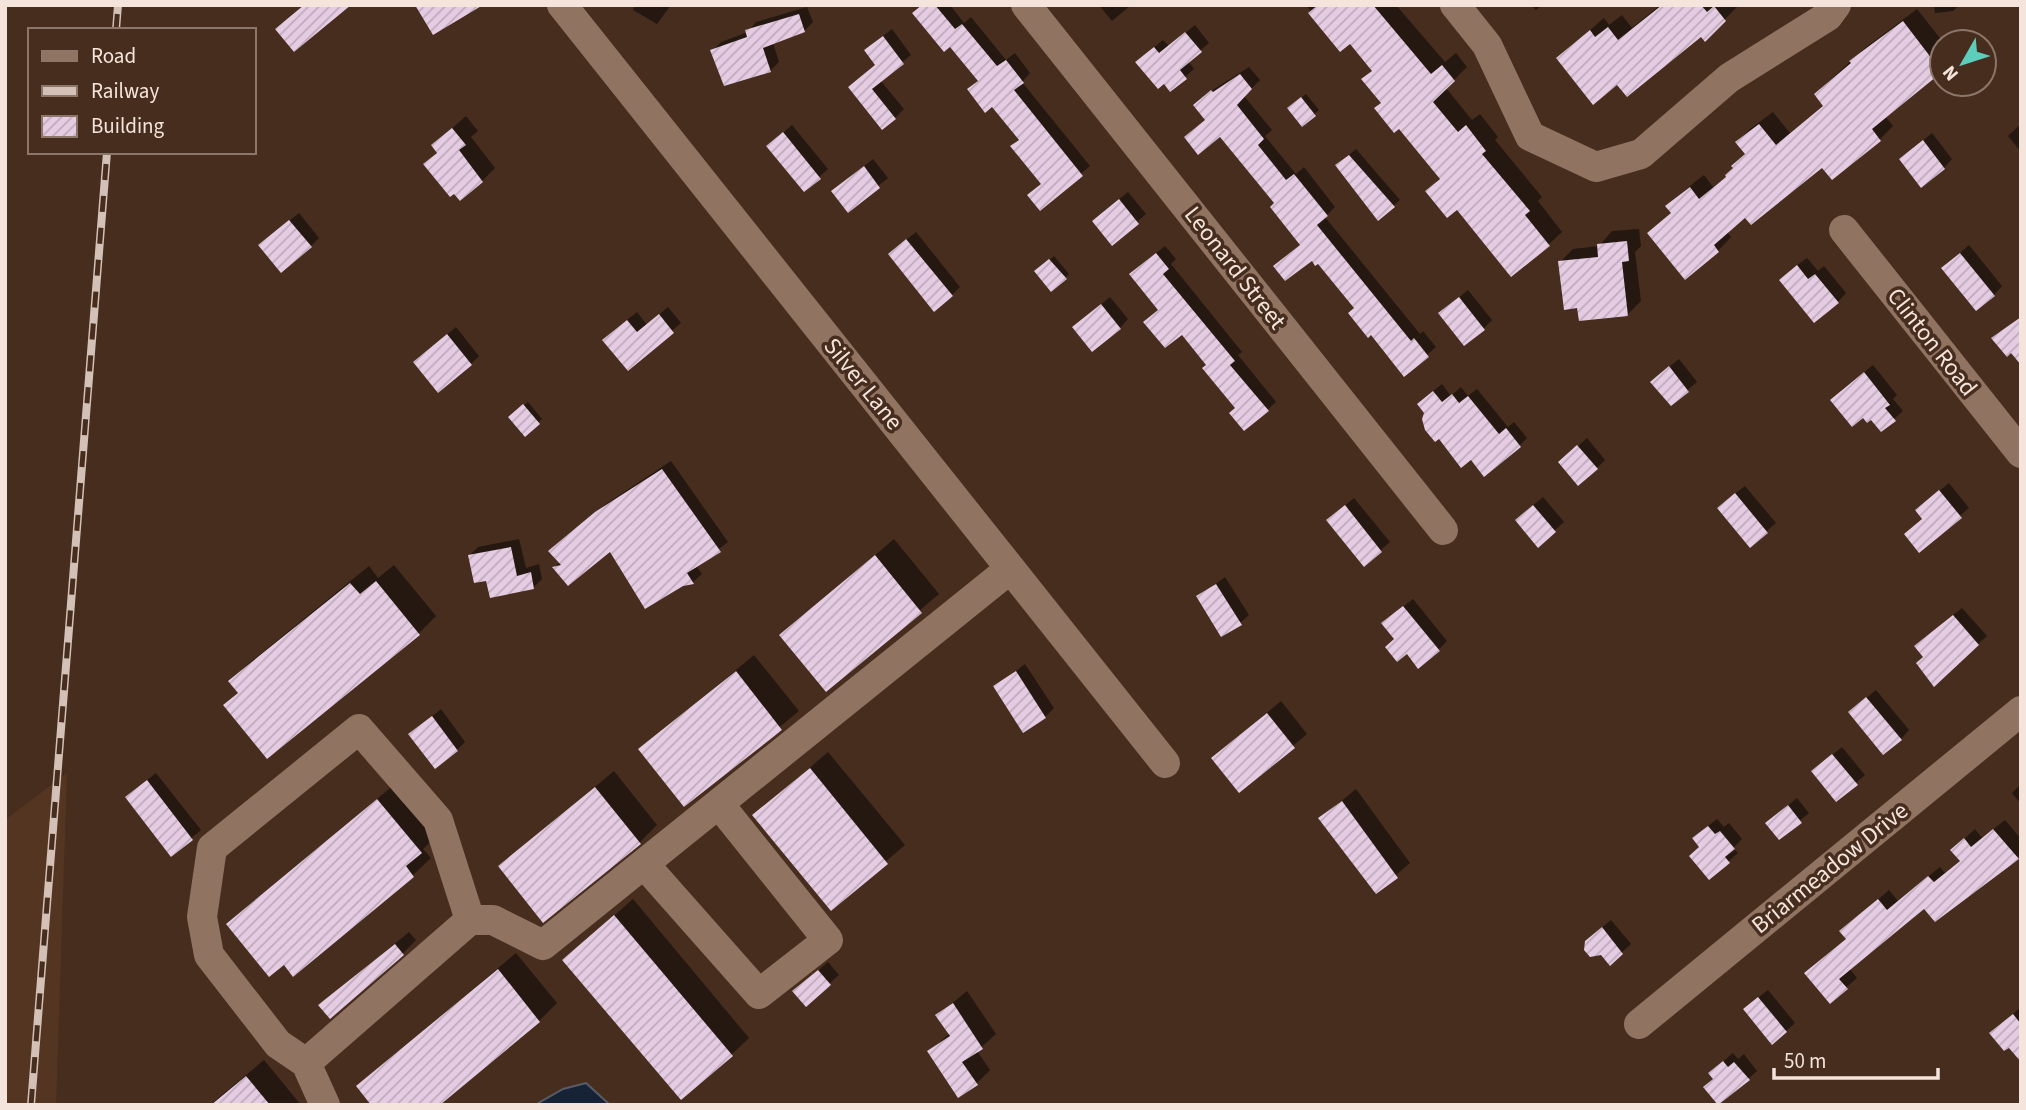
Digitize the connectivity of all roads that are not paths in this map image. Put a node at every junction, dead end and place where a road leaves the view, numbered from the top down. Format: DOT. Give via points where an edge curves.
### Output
graph roads {
  1 [pos="562,5"];
  2 [pos="1026,5"];
  3 [pos="1455,5"];
  4 [pos="1836,5"];
  5 [pos="1844,230"];
  6 [pos="2021,453"];
  7 [pos="1443,530"];
  8 [pos="1010,569"];
  9 [pos="2021,711"];
  10 [pos="1165,763"];
  11 [pos="719,804"];
  12 [pos="644,864"];
  13 [pos="470,920"];
  14 [pos="1639,1024"];
  15 [pos="306,1063"];
  16 [pos="325,1105"];
  1 -- 8 [label="street, Silver Lane"];
  2 -- 7 [label="street, Leonard Street"];
  3 -- 4 [label="street" via="1487,46 1530,136 1596,167 1641,154 1728,78 1828,16"];
  5 -- 6 [label="street, Clinton Road"];
  8 -- 10 [label="street, Silver Lane"];
  8 -- 11 [label="street"];
  9 -- 14 [label="street, Briarmeadow Drive"];
  11 -- 12 [label="street"];
  11 -- 12 [label="street" via="828,940 759,994"];
  12 -- 13 [label="street" via="542,945 493,920"];
  13 -- 15 [label="street"];
  13 -- 15 [label="street" via="438,820 359,729 212,848 202,917 209,955 278,1044"];
  15 -- 16 [label="street"];
}
